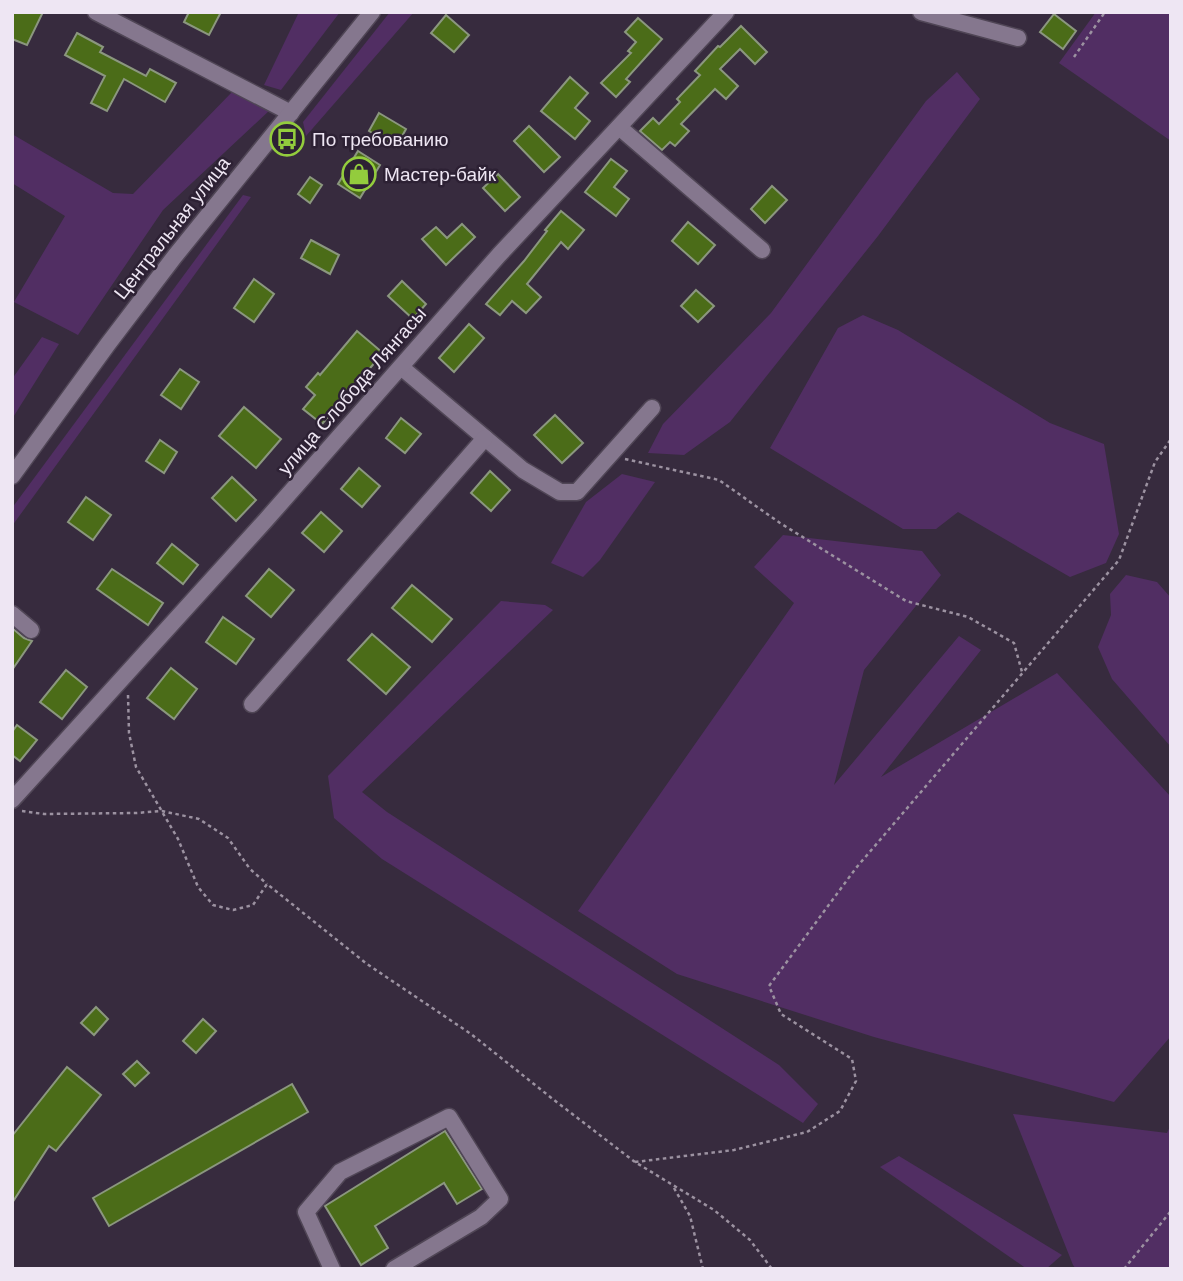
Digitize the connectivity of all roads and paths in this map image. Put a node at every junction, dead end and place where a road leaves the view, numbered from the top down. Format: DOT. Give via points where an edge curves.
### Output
graph roads {
  1 [pos="96,12"];
  2 [pos="372,12"];
  3 [pos="726,12"];
  4 [pos="921,12"];
  5 [pos="1105,12"];
  6 [pos="1018,38"];
  7 [pos="1074,57"];
  8 [pos="290,113"];
  9 [pos="618,127"];
  10 [pos="762,250"];
  11 [pos="401,367"];
  12 [pos="652,408"];
  13 [pos="485,438"];
  14 [pos="1171,439"];
  15 [pos="609,456"];
  16 [pos="12,476"];
  17 [pos="12,614"];
  18 [pos="31,630"];
  19 [pos="132,667"];
  20 [pos="1022,672"];
  21 [pos="252,704"];
  22 [pos="12,800"];
  23 [pos="12,810"];
  24 [pos="162,811"];
  25 [pos="267,884"];
  26 [pos="635,1162"];
  27 [pos="673,1185"];
  28 [pos="1171,1210"];
  29 [pos="332,1269"];
  30 [pos="394,1269"];
  31 [pos="704,1269"];
  32 [pos="772,1269"];
  33 [pos="1124,1269"];
  1 -- 8 [label="street"];
  2 -- 8 [label="street, Центральная улица"];
  3 -- 9 [label="street, улица Слобода Лянгасы"];
  4 -- 6 [label="street"];
  5 -- 7 [label="path"];
  8 -- 16 [label="street, Центральная улица" via="158,278"];
  9 -- 10 [label="street"];
  9 -- 11 [label="street, улица Слобода Лянгасы"];
  11 -- 13 [label="street"];
  11 -- 19 [label="street, улица Слобода Лянгасы"];
  12 -- 15 [label="street"];
  13 -- 15 [label="street" via="559,492 577,492"];
  13 -- 21 [label="street"];
  14 -- 20 [label="path" via="1155,461 1119,560"];
  15 -- 20 [label="path" via="719,480 906,601 968,617 1014,643"];
  17 -- 18 [label="street"];
  19 -- 22 [label="street, улица Слобода Лянгасы"];
  19 -- 24 [label="path" via="129,733 136,767"];
  20 -- 26 [label="path" via="856,868 769,986 781,1014 852,1059 856,1081 840,1111 807,1132 734,1150"];
  23 -- 24 [label="path" via="44,814"];
  24 -- 25 [label="path" via="199,819 228,838"];
  24 -- 25 [label="path" via="198,887 213,905 233,910 253,905"];
  25 -- 26 [label="path" via="367,964 471,1034"];
  26 -- 27 [label="path"];
  27 -- 31 [label="path" via="690,1216"];
  27 -- 32 [label="path" via="750,1240"];
  28 -- 33 [label="path"];
  29 -- 30 [label="street" via="306,1212 340,1172 449,1117 500,1199 481,1217"];
}
